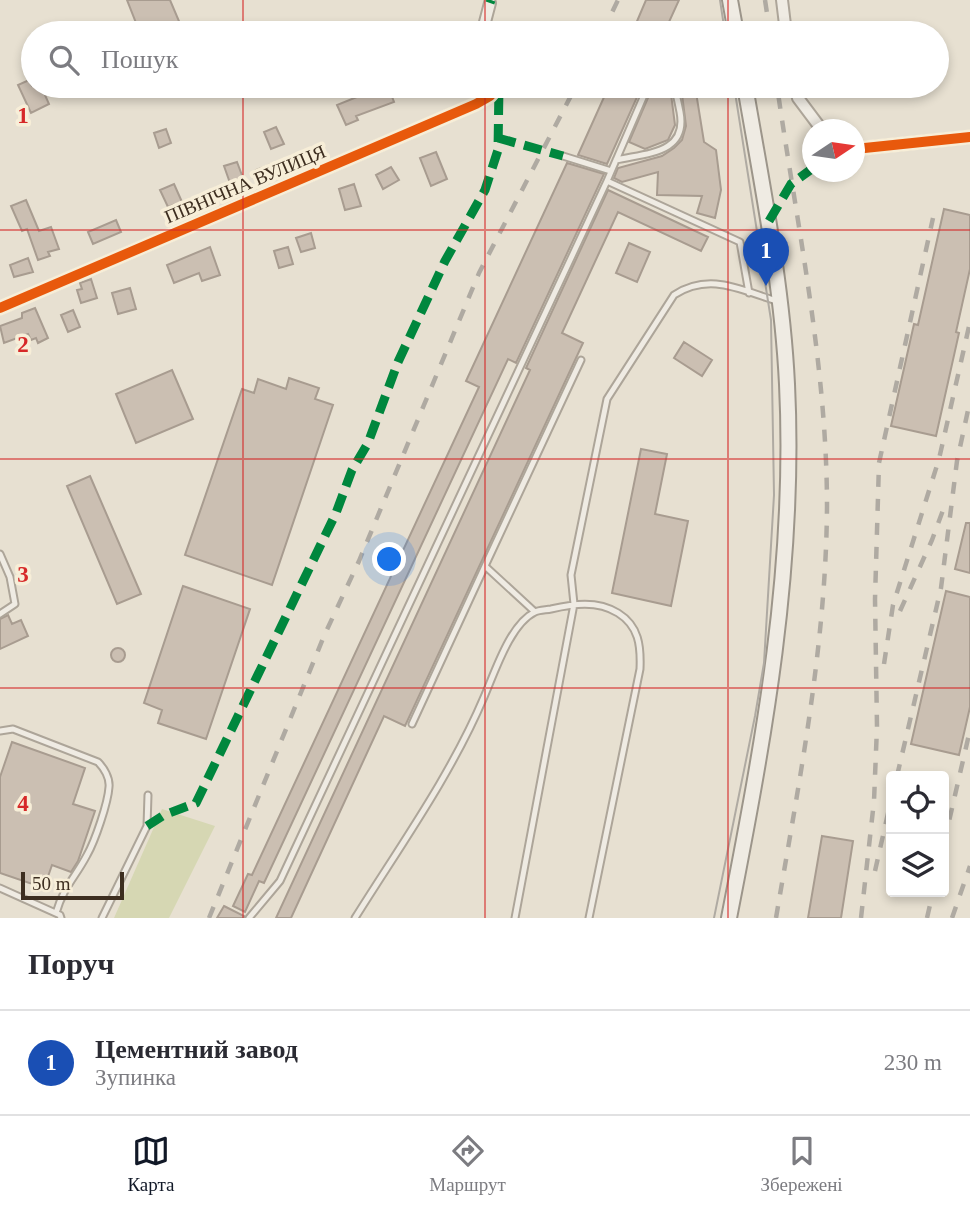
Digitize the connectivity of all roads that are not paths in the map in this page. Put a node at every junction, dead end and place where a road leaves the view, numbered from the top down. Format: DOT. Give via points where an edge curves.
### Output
graph roads {
  1 [pos="730,0"];
  2 [pos="782,0"];
  3 [pos="490,3"];
  4 [pos="485,21"];
  5 [pos="734,21"];
  6 [pos="785,21"];
  7 [pos="486,98"];
  8 [pos="644,98"];
  9 [pos="676,98"];
  10 [pos="747,98"];
  11 [pos="798,98"];
  12 [pos="814,119"];
  13 [pos="970,137"];
  14 [pos="865,148"];
  15 [pos="563,156"];
  16 [pos="617,160"];
  17 [pos="611,171"];
  18 [pos="607,181"];
  19 [pos="749,293"];
  20 [pos="781,303"];
  21 [pos="0,308"];
  22 [pos="581,360"];
  23 [pos="0,554"];
  24 [pos="485,566"];
  25 [pos="574,604"];
  26 [pos="535,612"];
  27 [pos="0,614"];
  28 [pos="412,724"];
  29 [pos="0,731"];
  30 [pos="148,796"];
  31 [pos="0,887"];
  32 [pos="56,913"];
  33 [pos="61,918"];
  34 [pos="102,918"];
  35 [pos="249,918"];
  36 [pos="355,918"];
  37 [pos="515,918"];
  38 [pos="589,918"];
  39 [pos="729,918"];
  1 -- 5 [label="main road"];
  2 -- 6 [label="street"];
  3 -- 4 [label="street"];
  7 -- 21 [label="street, ПІВНІЧНА ВУЛИЦЯ"];
  8 -- 16 [label="lane"];
  9 -- 16 [label="lane" via="682,120 681,133 673,143"];
  10 -- 20 [label="main road"];
  11 -- 12 [label="street"];
  13 -- 14 [label="street"];
  15 -- 17 [label="lane"];
  16 -- 17 [label="lane"];
  17 -- 18 [label="lane"];
  18 -- 19 [label="lane" via="740,242"];
  18 -- 35 [label="lane" via="280,881"];
  19 -- 20 [label="lane"];
  19 -- 25 [label="lane" via="707,283 674,295 607,399 571,575"];
  20 -- 39 [label="main road" via="789,456 781,604 766,721"];
  22 -- 24 [label="lane"];
  23 -- 27 [label="lane" via="15,604"];
  24 -- 26 [label="lane"];
  24 -- 28 [label="lane"];
  25 -- 26 [label="lane"];
  25 -- 37 [label="lane"];
  25 -- 38 [label="lane" via="596,604 616,611 639,638 641,654"];
  26 -- 36 [label="lane" via="511,635 468,736"];
  29 -- 32 [label="lane" via="13,729 98,762 109,783 94,840 62,893"];
  30 -- 34 [label="lane" via="148,826"];
  31 -- 32 [label="lane"];
  32 -- 33 [label="lane"];
}
